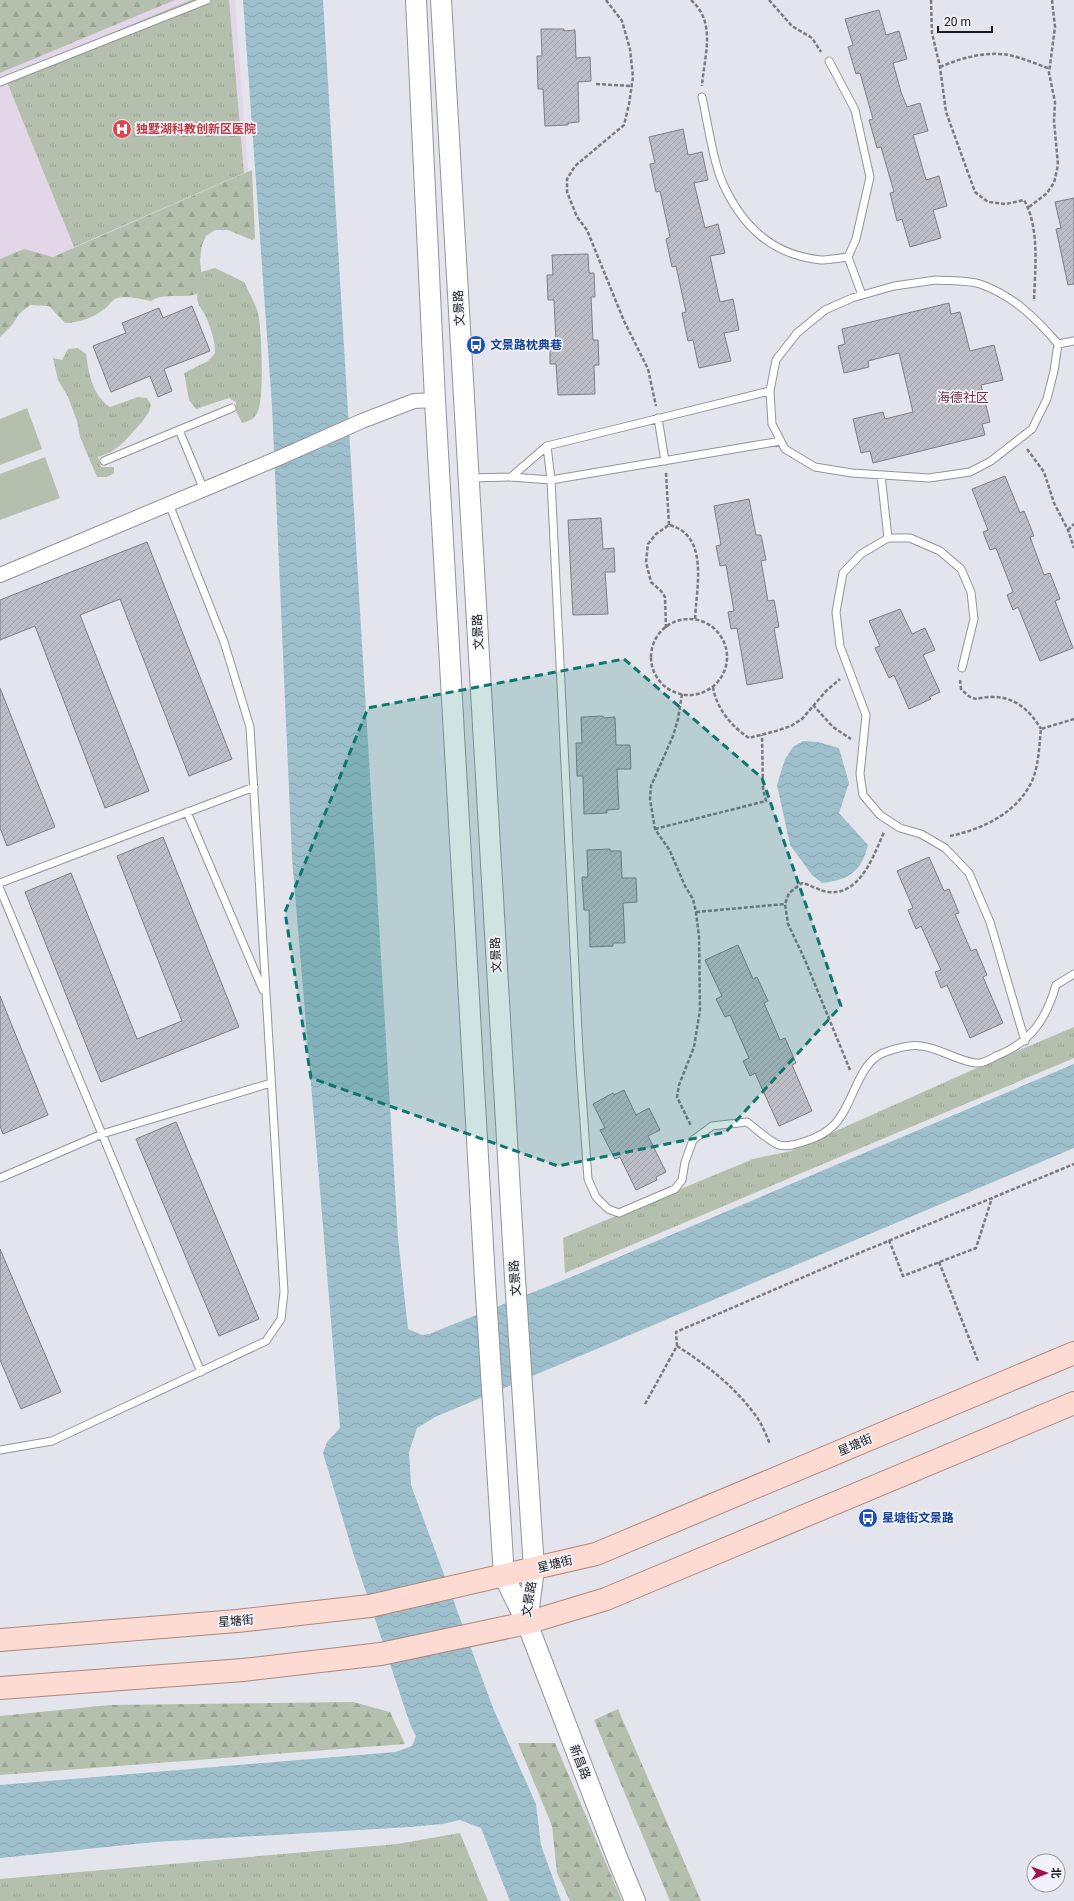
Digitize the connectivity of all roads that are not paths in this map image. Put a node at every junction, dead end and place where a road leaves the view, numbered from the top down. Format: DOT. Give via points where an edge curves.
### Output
graph roads {
  1 [pos="207,0"];
  2 [pos="416,0"];
  3 [pos="441,0"];
  4 [pos="829,62"];
  5 [pos="0,82"];
  6 [pos="702,97"];
  7 [pos="848,257"];
  8 [pos="862,295"];
  9 [pos="1074,341"];
  10 [pos="1058,344"];
  11 [pos="770,391"];
  12 [pos="435,400"];
  13 [pos="232,408"];
  14 [pos="658,418"];
  15 [pos="179,430"];
  16 [pos="781,441"];
  17 [pos="547,446"];
  18 [pos="104,460"];
  19 [pos="665,461"];
  20 [pos="882,476"];
  21 [pos="511,477"];
  22 [pos="469,478"];
  23 [pos="551,480"];
  24 [pos="204,490"];
  25 [pos="170,504"];
  26 [pos="888,538"];
  27 [pos="0,575"];
  28 [pos="962,668"];
  29 [pos="254,788"];
  30 [pos="187,812"];
  31 [pos="0,883"];
  32 [pos="0,888"];
  33 [pos="1074,974"];
  34 [pos="266,996"];
  35 [pos="1024,1041"];
  36 [pos="271,1083"];
  37 [pos="102,1134"];
  38 [pos="0,1178"];
  39 [pos="1074,1353"];
  40 [pos="201,1372"];
  41 [pos="1074,1403"];
  42 [pos="0,1450"];
  43 [pos="534,1569"];
  44 [pos="504,1576"];
  45 [pos="527,1623"];
  46 [pos="0,1640"];
  47 [pos="0,1688"];
  48 [pos="636,1901"];
  1 -- 5 [label="lane"];
  2 -- 12 [label="main road, 文景路"];
  3 -- 22 [label="main road, 文景路"];
  4 -- 7 [label="lane" via="856,110 870,177 856,239"];
  6 -- 7 [label="lane" via="724,186 745,222 764,241 792,253 821,260"];
  7 -- 8 [label="lane"];
  8 -- 10 [label="lane" via="894,286 936,280 979,283 1016,302 1034,317"];
  8 -- 11 [label="lane" via="825,310 798,333 776,360"];
  9 -- 10 [label="lane"];
  10 -- 20 [label="lane" via="1047,399 1032,428 991,461 970,472 929,478"];
  11 -- 14 [label="lane"];
  11 -- 16 [label="lane" via="772,424"];
  12 -- 24 [label="street" via="414,401 362,421"];
  12 -- 44 [label="main road, 文景路"];
  13 -- 15 [label="lane"];
  14 -- 17 [label="lane"];
  14 -- 19 [label="lane"];
  15 -- 18 [label="lane"];
  15 -- 24 [label="lane"];
  16 -- 19 [label="lane"];
  16 -- 20 [label="lane" via="785,449 815,467"];
  17 -- 21 [label="lane"];
  17 -- 23 [label="lane"];
  19 -- 23 [label="lane"];
  20 -- 26 [label="lane"];
  21 -- 22 [label="lane"];
  21 -- 23 [label="lane"];
  22 -- 43 [label="main road, 文景路"];
  23 -- 35 [label="lane" via="579,1051 588,1179 596,1197 608,1209 619,1213 675,1188 682,1180 693,1140 712,1126 747,1122 778,1144 791,1146 818,1137 835,1124 869,1063 880,1054 898,1048 921,1046 978,1063 1004,1053"];
  24 -- 25 [label="street"];
  25 -- 27 [label="street"];
  25 -- 29 [label="lane" via="224,642 250,727"];
  26 -- 28 [label="lane" via="910,538 940,551 961,569 971,592 974,619"];
  26 -- 35 [label="lane" via="861,554 843,573 836,612 840,646 866,715 860,774 863,795 880,815 900,828 921,834 945,848 969,873 990,922"];
  29 -- 30 [label="lane"];
  29 -- 34 [label="lane"];
  30 -- 31 [label="lane"];
  30 -- 34 [label="lane"];
  32 -- 37 [label="lane"];
  33 -- 35 [label="lane" via="1056,985 1051,1002 1039,1025"];
  34 -- 36 [label="lane"];
  36 -- 37 [label="lane"];
  36 -- 40 [label="lane" via="284,1292 281,1319 266,1341"];
  37 -- 38 [label="lane"];
  37 -- 40 [label="lane"];
  39 -- 43 [label="main road, 星塘街" via="596,1554"];
  40 -- 42 [label="lane" via="52,1441"];
  41 -- 45 [label="main road" via="606,1599"];
  43 -- 44 [label="main road, 星塘街"];
  43 -- 45 [label="main road, 文景路"];
  44 -- 45 [label="main road, 文景路"];
  44 -- 46 [label="main road, 星塘街" via="370,1606 237,1621"];
  45 -- 47 [label="main road" via="381,1654 243,1670"];
  45 -- 48 [label="main road, 新昌路"];
}
